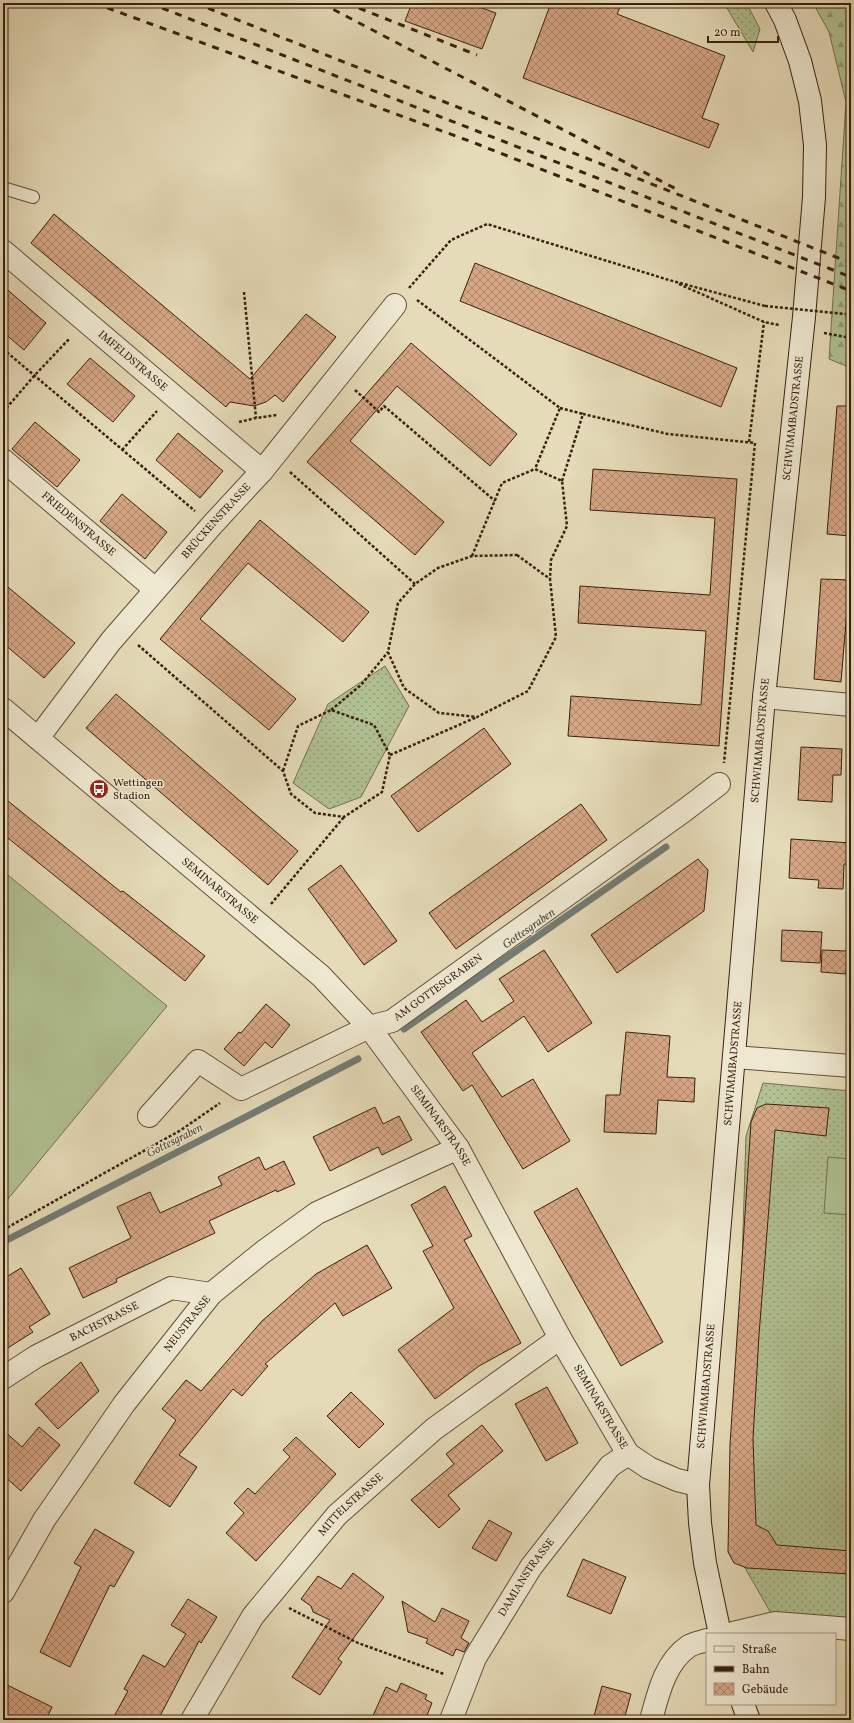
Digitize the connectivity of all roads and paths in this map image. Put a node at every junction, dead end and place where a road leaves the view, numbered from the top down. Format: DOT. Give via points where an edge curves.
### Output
graph roads {
  1 [pos="776,3"];
  2 [pos="3,188"];
  3 [pos="34,197"];
  4 [pos="3,251"];
  5 [pos="669,280"];
  6 [pos="244,292"];
  7 [pos="400,298"];
  8 [pos="851,315"];
  9 [pos="86,321"];
  10 [pos="764,322"];
  11 [pos="781,326"];
  12 [pos="820,332"];
  13 [pos="851,338"];
  14 [pos="3,349"];
  15 [pos="339,375"];
  16 [pos="34,376"];
  17 [pos="172,395"];
  18 [pos="560,408"];
  19 [pos="3,412"];
  20 [pos="310,412"];
  21 [pos="583,414"];
  22 [pos="256,418"];
  23 [pos="213,429"];
  24 [pos="749,442"];
  25 [pos="122,450"];
  26 [pos="3,460"];
  27 [pos="268,464"];
  28 [pos="535,469"];
  29 [pos="562,481"];
  30 [pos="495,501"];
  31 [pos="212,525"];
  32 [pos="472,556"];
  33 [pos="550,579"];
  34 [pos="415,584"];
  35 [pos="155,589"];
  36 [pos="120,629"];
  37 [pos="388,652"];
  38 [pos="764,697"];
  39 [pos="851,704"];
  40 [pos="3,709"];
  41 [pos="331,710"];
  42 [pos="478,717"];
  43 [pos="38,738"];
  44 [pos="390,755"];
  45 [pos="283,771"];
  46 [pos="721,774"];
  47 [pos="344,817"];
  48 [pos="268,908"];
  49 [pos="369,1028"];
  50 [pos="734,1057"];
  51 [pos="851,1066"];
  52 [pos="241,1089"];
  53 [pos="149,1116"];
  54 [pos="458,1148"];
  55 [pos="3,1230"];
  56 [pos="211,1294"];
  57 [pos="560,1338"];
  58 [pos="3,1378"];
  59 [pos="628,1454"];
  60 [pos="698,1485"];
  61 [pos="3,1592"];
  62 [pos="268,1598"];
  63 [pos="851,1628"];
  64 [pos="720,1633"];
  65 [pos="733,1633"];
  66 [pos="706,1640"];
  67 [pos="465,1682"];
  68 [pos="742,1705"];
  69 [pos="192,1720"];
  70 [pos="451,1720"];
  71 [pos="651,1720"];
  72 [pos="749,1720"];
  1 -- 38 [label="street, SCHWIMMBADSTRASSE" via="800,61 810,101 815,145 814,197 804,317"];
  2 -- 3 [label="lane"];
  4 -- 9 [label="street, IMFELDSTRASSE"];
  5 -- 7 [label="path" via="488,224 451,240"];
  5 -- 8 [label="path, bridge" via="765,306"];
  5 -- 10 [label="path"];
  6 -- 22 [label="path"];
  7 -- 15 [label="street, BRÜCKENSTRASSE"];
  7 -- 18 [label="path"];
  9 -- 16 [label="path"];
  9 -- 17 [label="street, IMFELDSTRASSE"];
  10 -- 11 [label="path"];
  10 -- 24 [label="path"];
  12 -- 13 [label="path"];
  14 -- 16 [label="path"];
  15 -- 20 [label="street, BRÜCKENSTRASSE"];
  15 -- 30 [label="path" via="379,412 384,406"];
  16 -- 19 [label="path"];
  16 -- 25 [label="path"];
  17 -- 23 [label="street, IMFELDSTRASSE"];
  17 -- 25 [label="path"];
  18 -- 21 [label="path"];
  18 -- 28 [label="path"];
  20 -- 22 [label="path"];
  20 -- 27 [label="street, BRÜCKENSTRASSE"];
  21 -- 24 [label="path" via="668,434"];
  21 -- 29 [label="path"];
  22 -- 23 [label="path"];
  23 -- 27 [label="street, IMFELDSTRASSE"];
  24 -- 46 [label="path" via="754,443"];
  25 -- 31 [label="path"];
  26 -- 35 [label="street, FRIEDENSTRASSE"];
  27 -- 31 [label="street, BRÜCKENSTRASSE"];
  27 -- 34 [label="path"];
  28 -- 29 [label="path"];
  28 -- 30 [label="path" via="502,483"];
  29 -- 33 [label="path" via="567,526 551,560"];
  30 -- 32 [label="path"];
  31 -- 35 [label="street, BRÜCKENSTRASSE"];
  32 -- 33 [label="path" via="517,555"];
  32 -- 34 [label="path" via="438,568"];
  33 -- 42 [label="path" via="556,638 553,644 528,691"];
  34 -- 37 [label="path" via="398,603"];
  35 -- 36 [label="street, BRÜCKENSTRASSE"];
  36 -- 43 [label="street, BRÜCKENSTRASSE"];
  36 -- 45 [label="path"];
  37 -- 41 [label="path" via="360,685"];
  37 -- 42 [label="path" via="404,688 439,713"];
  38 -- 39 [label="street"];
  38 -- 50 [label="street, SCHWIMMBADSTRASSE"];
  40 -- 43 [label="street, SEMINARSTRASSE"];
  41 -- 44 [label="path" via="374,725"];
  41 -- 45 [label="path" via="298,726"];
  42 -- 44 [label="path"];
  43 -- 49 [label="street, SEMINARSTRASSE" via="321,976"];
  44 -- 47 [label="path" via="382,792"];
  45 -- 47 [label="path" via="292,794 315,813"];
  46 -- 49 [label="street, AM GOTTESGRABEN" via="685,810 392,1021"];
  47 -- 48 [label="path"];
  49 -- 52 [label="street, AM GOTTESGRABEN"];
  49 -- 54 [label="street, SEMINARSTRASSE"];
  50 -- 51 [label="street"];
  50 -- 60 [label="street, SCHWIMMBADSTRASSE"];
  52 -- 53 [label="street" via="198,1062"];
  52 -- 55 [label="path" via="181,1130"];
  54 -- 56 [label="street, NEUSTRASSE" via="317,1213"];
  54 -- 57 [label="street, SEMINARSTRASSE"];
  56 -- 58 [label="street, BACHSTRASSE" via="171,1288 37,1356"];
  56 -- 61 [label="street, NEUSTRASSE" via="115,1417 44,1520"];
  57 -- 59 [label="street, SEMINARSTRASSE"];
  57 -- 62 [label="street, MITTELSTRASSE" via="434,1429 337,1515"];
  59 -- 60 [label="street, SEMINARSTRASSE" via="649,1468 677,1480"];
  59 -- 67 [label="street, DAMIANSTRASSE" via="610,1466 530,1567 474,1658"];
  60 -- 64 [label="street" via="705,1563"];
  62 -- 67 [label="path" via="358,1643"];
  62 -- 69 [label="street, MITTELSTRASSE" via="253,1616"];
  63 -- 65 [label="street" via="775,1623"];
  66 -- 71 [label="street" via="690,1646 672,1661"];
  67 -- 70 [label="street, DAMIANSTRASSE"];
  68 -- 72 [label="street"];
}
